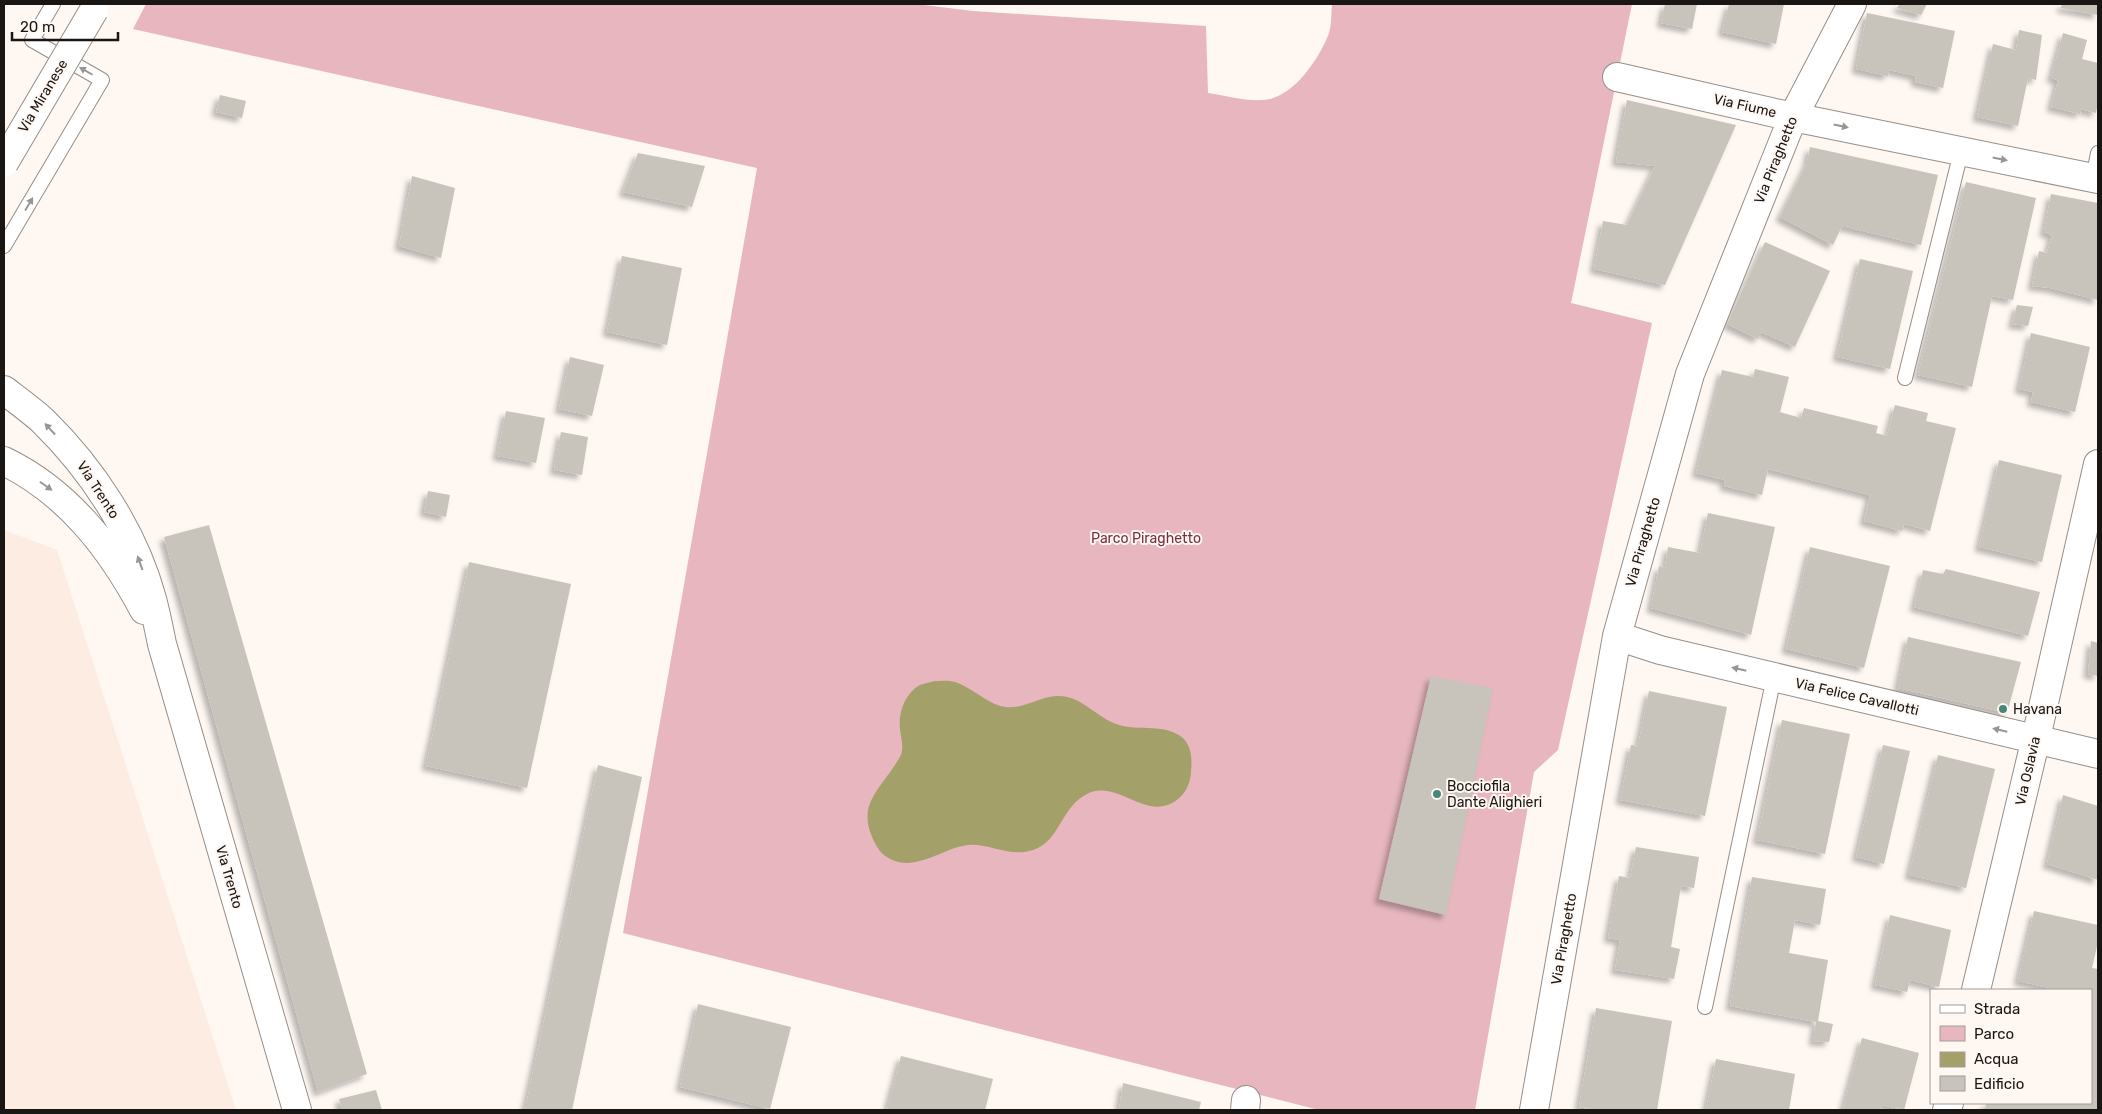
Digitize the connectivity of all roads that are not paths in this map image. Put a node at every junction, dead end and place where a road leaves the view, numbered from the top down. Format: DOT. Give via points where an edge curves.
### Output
graph roads {
  1 [pos="53,4"];
  2 [pos="1852,4"];
  3 [pos="96,7"];
  4 [pos="1617,78"];
  5 [pos="1793,117"];
  6 [pos="1961,152"];
  7 [pos="4,163"];
  8 [pos="2096,170"];
  9 [pos="4,246"];
  10 [pos="1905,378"];
  11 [pos="4,390"];
  12 [pos="4,461"];
  13 [pos="2098,464"];
  14 [pos="1617,636"];
  15 [pos="162,644"];
  16 [pos="1774,677"];
  17 [pos="2036,738"];
  18 [pos="2098,754"];
  19 [pos="1976,989"];
  20 [pos="1705,1007"];
  21 [pos="297,1110"];
  22 [pos="1534,1110"];
  9 -- 1 [label="lane, one-way" via="102,80 32,40"];
  2 -- 5 [label="street, Via Piraghetto"];
  3 -- 7 [label="street, Via Miranese, bridge"];
  4 -- 5 [label="street, Via Fiume"];
  5 -- 6 [label="street, Via Fiume, one-way"];
  5 -- 14 [label="street, Via Piraghetto" via="1690,374"];
  6 -- 8 [label="street, Via Fiume, one-way"];
  6 -- 10 [label="lane"];
  15 -- 11 [label="street, Via Trento, one-way" via="152,599 137,556 111,506 80,461 42,420"];
  12 -- 15 [label="street, Via Trento, one-way" via="49,487 88,524 141,604"];
  13 -- 17 [label="street, Via Oslavia"];
  16 -- 14 [label="street, Via Felice Cavallotti, one-way" via="1660,650"];
  14 -- 22 [label="street, Via Piraghetto"];
  15 -- 21 [label="street, Via Trento"];
  17 -- 16 [label="street, Via Felice Cavallotti, one-way"];
  16 -- 20 [label="lane"];
  17 -- 18 [label="street, Via Felice Cavallotti"];
  17 -- 19 [label="street, Via Oslavia"];
}
